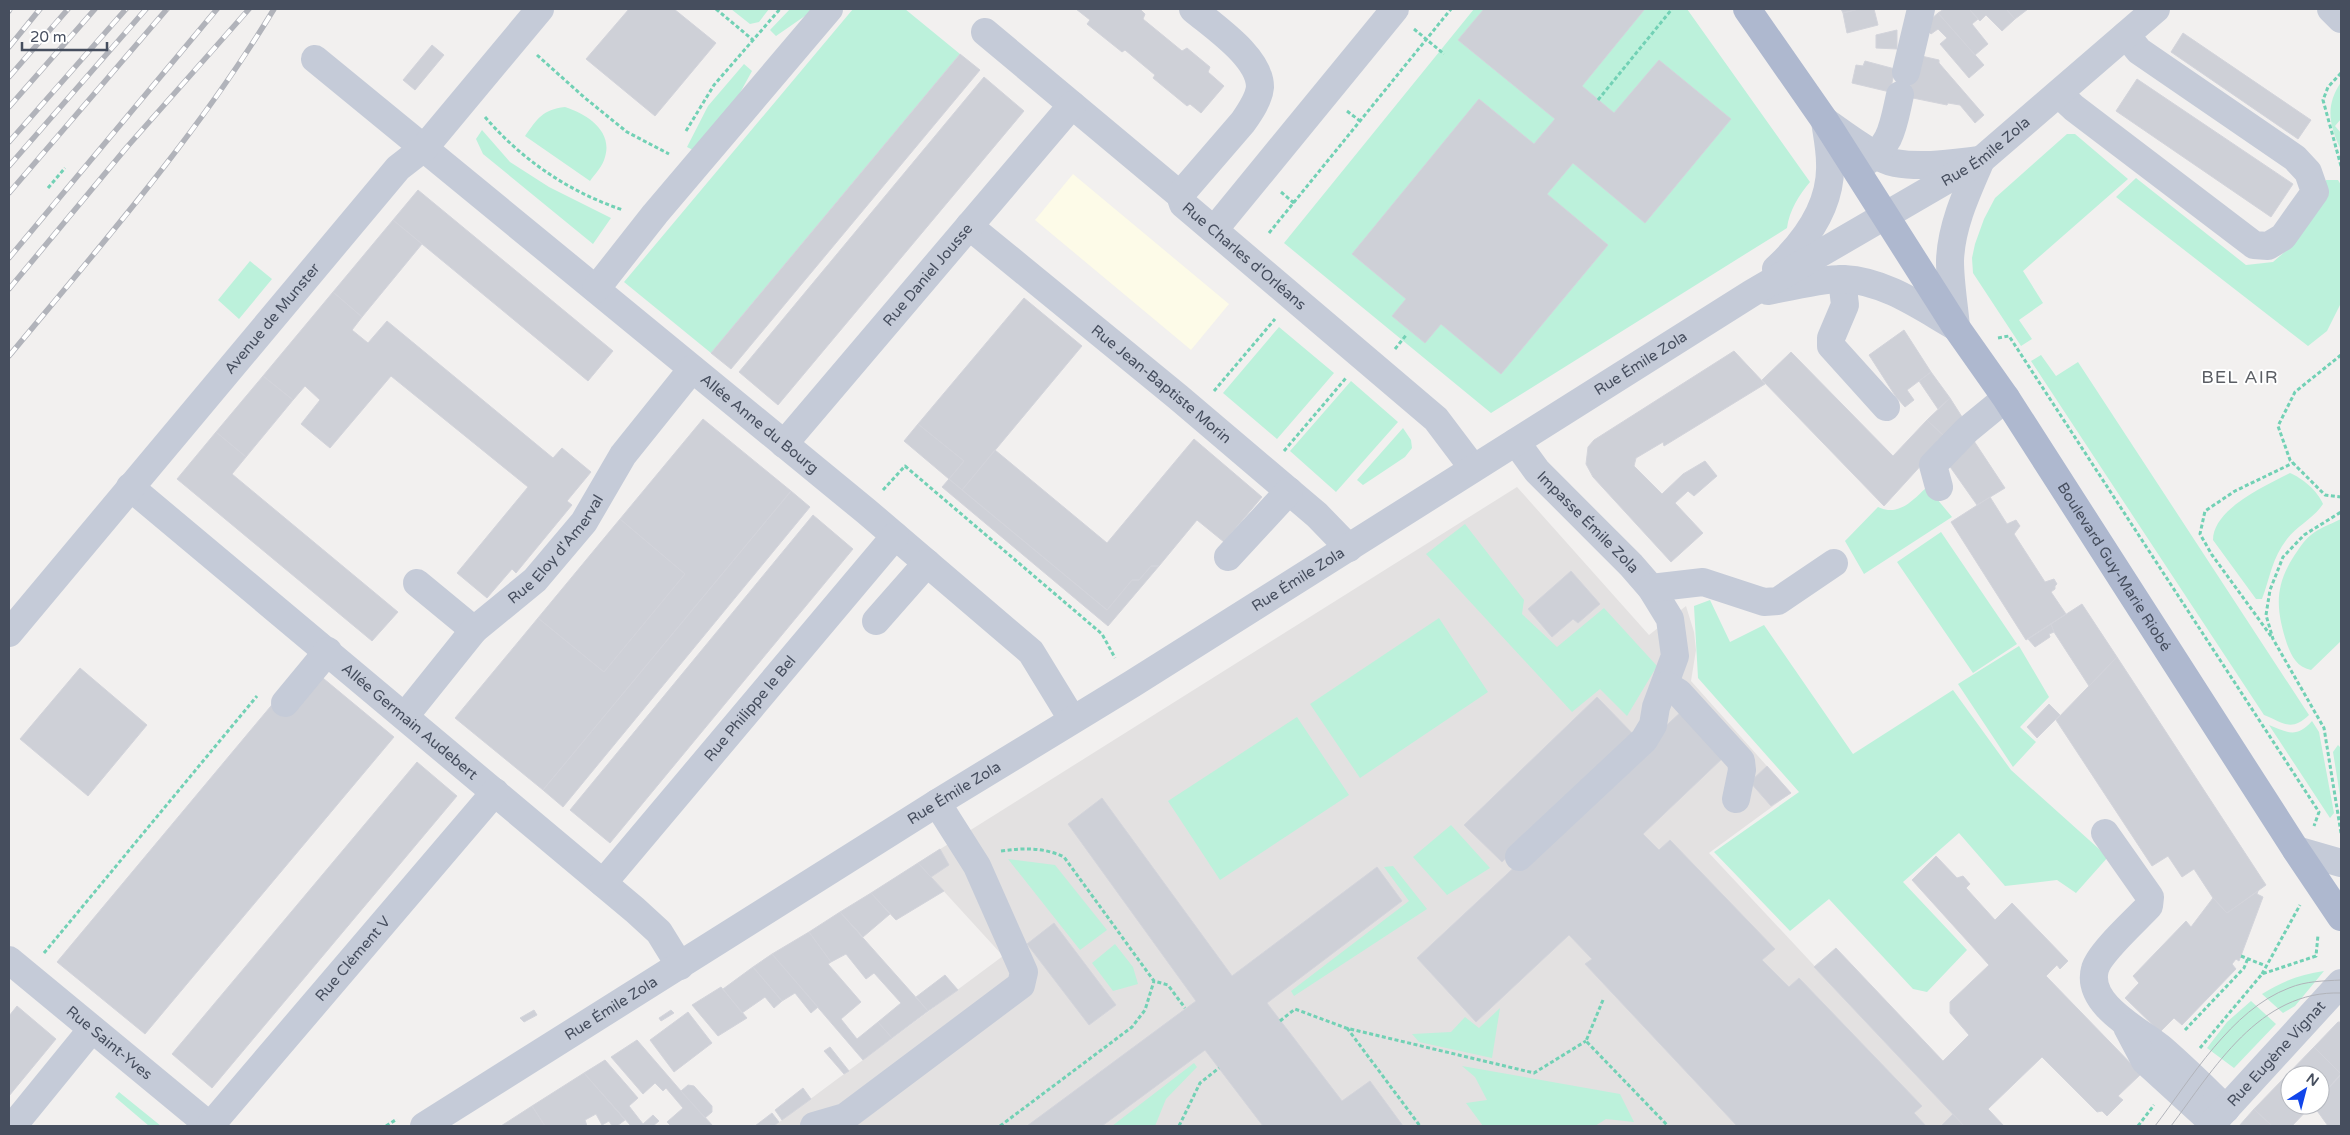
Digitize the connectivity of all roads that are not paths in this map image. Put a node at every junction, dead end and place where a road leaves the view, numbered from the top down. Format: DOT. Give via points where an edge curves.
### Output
graph roads {
  1 [pos="540,9"];
  2 [pos="829,9"];
  3 [pos="1193,9"];
  4 [pos="1747,9"];
  5 [pos="1921,9"];
  6 [pos="2156,9"];
  7 [pos="2332,9"];
  8 [pos="1394,10"];
  9 [pos="2341,19"];
  10 [pos="985,32"];
  11 [pos="2126,35"];
  12 [pos="316,59"];
  13 [pos="2059,94"];
  14 [pos="1072,105"];
  15 [pos="1825,121"];
  16 [pos="425,147"];
  17 [pos="1878,155"];
  18 [pos="1981,160"];
  19 [pos="1855,169"];
  20 [pos="1180,194"];
  21 [pos="1885,216"];
  22 [pos="969,226"];
  23 [pos="1214,230"];
  24 [pos="1842,279"];
  25 [pos="596,289"];
  26 [pos="1752,293"];
  27 [pos="1956,327"];
  28 [pos="692,369"];
  29 [pos="2006,398"];
  30 [pos="1886,408"];
  31 [pos="1516,442"];
  32 [pos="784,444"];
  33 [pos="1473,468"];
  34 [pos="130,487"];
  35 [pos="1939,487"];
  36 [pos="1289,491"];
  37 [pos="895,536"];
  38 [pos="1349,548"];
  39 [pos="1228,557"];
  40 [pos="927,563"];
  41 [pos="1834,563"];
  42 [pos="417,583"];
  43 [pos="1655,595"];
  44 [pos="876,621"];
  45 [pos="474,630"];
  46 [pos="9,633"];
  47 [pos="328,651"];
  48 [pos="1666,685"];
  49 [pos="285,703"];
  50 [pos="405,716"];
  51 [pos="1072,719"];
  52 [pos="495,792"];
  53 [pos="1736,798"];
  54 [pos="937,802"];
  55 [pos="2105,833"];
  56 [pos="2296,850"];
  57 [pos="2339,851"];
  58 [pos="1519,857"];
  59 [pos="603,883"];
  60 [pos="2341,917"];
  61 [pos="680,966"];
  62 [pos="17,967"];
  63 [pos="2341,983"];
  64 [pos="2127,1025"];
  65 [pos="92,1029"];
  66 [pos="2217,1119"];
  67 [pos="13,1126"];
  68 [pos="210,1126"];
  69 [pos="424,1126"];
  70 [pos="814,1126"];
  1 -- 16 [label="street, Avenue de Munster"];
  2 -- 25 [label="street" via="645,226"];
  3 -- 20 [label="street" via="1247,56 1260,87 1252,110"];
  4 -- 15 [label="main road"];
  5 -- 17 [label="street" via="1892,134"];
  6 -- 11 [label="street, Rue Émile Zola"];
  7 -- 9 [label="street"];
  8 -- 23 [label="street"];
  10 -- 14 [label="street, Rue Charles d'Orléans"];
  11 -- 13 [label="street, Rue Émile Zola"];
  11 -- 13 [label="street" via="2139,51 2294,158 2308,172 2314,192 2283,237 2268,246 2254,245"];
  12 -- 16 [label="street, Allée Anne du Bourg"];
  13 -- 18 [label="street, Rue Émile Zola"];
  14 -- 20 [label="street, Rue Charles d'Orléans"];
  14 -- 22 [label="street, Rue Daniel Jousse"];
  15 -- 17 [label="street"];
  15 -- 19 [label="main road, Boulevard Guy-Marie Riobé"];
  15 -- 26 [label="street" via="1830,162 1826,198 1815,223 1792,255"];
  16 -- 25 [label="street, Allée Anne du Bourg"];
  16 -- 34 [label="street, Avenue de Munster" via="398,168"];
  17 -- 18 [label="street" via="1893,163 1936,165"];
  17 -- 19 [label="street"];
  18 -- 21 [label="street, Rue Émile Zola"];
  18 -- 27 [label="street" via="1966,195 1951,248"];
  19 -- 21 [label="main road, Boulevard Guy-Marie Riobé"];
  20 -- 23 [label="street, Rue Charles d'Orléans" via="1183,204"];
  21 -- 26 [label="street, Rue Émile Zola"];
  21 -- 27 [label="main road, Boulevard Guy-Marie Riobé"];
  22 -- 32 [label="street, Rue Daniel Jousse"];
  22 -- 36 [label="street, Rue Jean-Baptiste Morin"];
  23 -- 33 [label="street, Rue Charles d'Orléans" via="1436,418"];
  24 -- 26 [label="street"];
  24 -- 27 [label="street" via="1867,282 1898,295"];
  24 -- 30 [label="street" via="1845,305 1831,338 1831,346"];
  25 -- 28 [label="street, Allée Anne du Bourg"];
  26 -- 31 [label="street, Rue Émile Zola"];
  27 -- 29 [label="main road, Boulevard Guy-Marie Riobé"];
  28 -- 32 [label="street, Allée Anne du Bourg"];
  28 -- 45 [label="street, Rue Eloy d'Amerval" via="623,456 584,522 535,580"];
  29 -- 35 [label="street" via="1967,430 1933,465"];
  29 -- 56 [label="main road, Boulevard Guy-Marie Riobé"];
  31 -- 33 [label="street, Rue Émile Zola"];
  31 -- 43 [label="street, Impasse Émile Zola" via="1537,471 1631,565"];
  32 -- 37 [label="street, Allée Anne du Bourg"];
  33 -- 38 [label="street, Rue Émile Zola"];
  34 -- 46 [label="street, Avenue de Munster"];
  34 -- 47 [label="street, Allée Germain Audebert"];
  36 -- 38 [label="street, Rue Jean-Baptiste Morin"];
  36 -- 39 [label="street"];
  37 -- 40 [label="street, Allée Anne du Bourg"];
  37 -- 59 [label="street, Rue Philippe le Bel"];
  38 -- 51 [label="street, Rue Émile Zola"];
  40 -- 44 [label="street"];
  40 -- 51 [label="street, Allée Anne du Bourg" via="1032,652"];
  41 -- 43 [label="street" via="1778,601 1764,602 1703,582"];
  42 -- 45 [label="street"];
  43 -- 48 [label="street, Impasse Émile Zola" via="1670,619 1674,636 1675,656"];
  45 -- 50 [label="street, Rue Eloy d'Amerval"];
  47 -- 49 [label="street"];
  47 -- 50 [label="street, Allée Germain Audebert"];
  48 -- 53 [label="street" via="1679,693 1741,761"];
  48 -- 58 [label="street, Impasse Émile Zola" via="1656,707 1653,725 1644,740"];
  50 -- 52 [label="street, Allée Germain Audebert"];
  51 -- 54 [label="street, Rue Émile Zola"];
  52 -- 59 [label="street, Allée Germain Audebert"];
  52 -- 68 [label="street, Rue Clément V"];
  54 -- 61 [label="street, Rue Émile Zola"];
  54 -- 70 [label="street" via="977,866 1024,972 1021,985 845,1117"];
  55 -- 64 [label="street" via="2150,897 2149,906 2102,956 2095,968 2094,978 2101,999"];
  56 -- 57 [label="street"];
  56 -- 60 [label="main road, Boulevard Guy-Marie Riobé"];
  59 -- 61 [label="street, Allée Germain Audebert" via="659,932"];
  61 -- 69 [label="street, Rue Émile Zola"];
  62 -- 65 [label="street, Rue Saint-Yves"];
  63 -- 66 [label="street, Rue Eugène Vignat"];
  64 -- 66 [label="street" via="2159,1046"];
  64 -- 66 [label="street" via="2145,1061"];
  65 -- 67 [label="street"];
  65 -- 68 [label="street, Rue Saint-Yves"];
}
